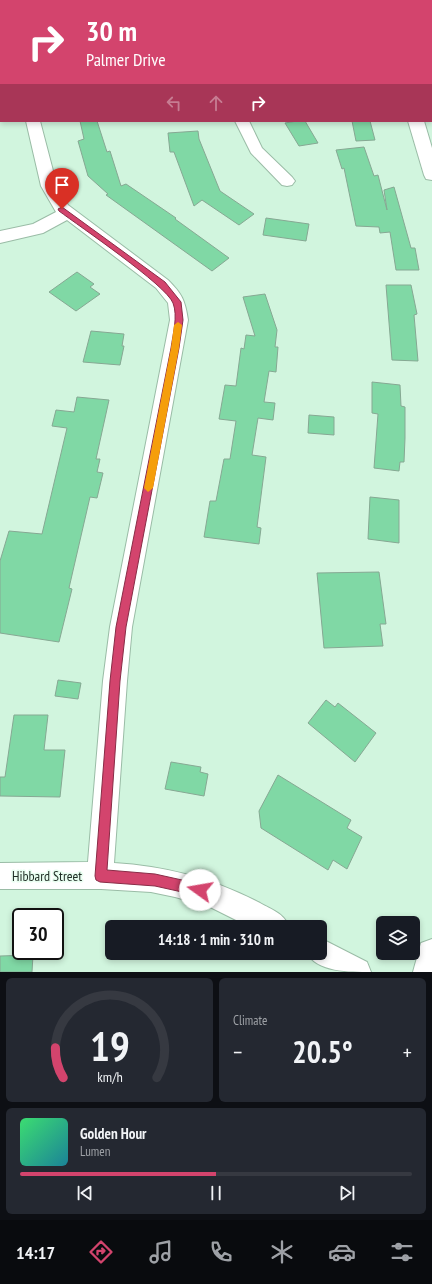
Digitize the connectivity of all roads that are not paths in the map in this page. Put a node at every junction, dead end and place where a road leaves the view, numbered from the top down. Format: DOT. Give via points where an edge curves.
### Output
graph roads {
  1 [pos="33,122"];
  2 [pos="242,122"];
  3 [pos="416,122"];
  4 [pos="432,175"];
  5 [pos="287,181"];
  6 [pos="66,214"];
  7 [pos="0,237"];
  8 [pos="0,876"];
  9 [pos="100,876"];
  10 [pos="264,920"];
  11 [pos="432,954"];
  12 [pos="327,956"];
  13 [pos="357,972"];
  14 [pos="428,972"];
  1 -- 6 [label="street" via="48,186"];
  2 -- 5 [label="street" via="256,150"];
  3 -- 4 [label="main road"];
  6 -- 7 [label="street" via="37,229"];
  6 -- 9 [label="street" via="162,284 177,302 179,320 121,627"];
  8 -- 9 [label="street, Hibbard Street"];
  9 -- 10 [label="street, Hibbard Street" via="155,880 200,890"];
  11 -- 14 [label="main road"];
  12 -- 13 [label="street"];
}
